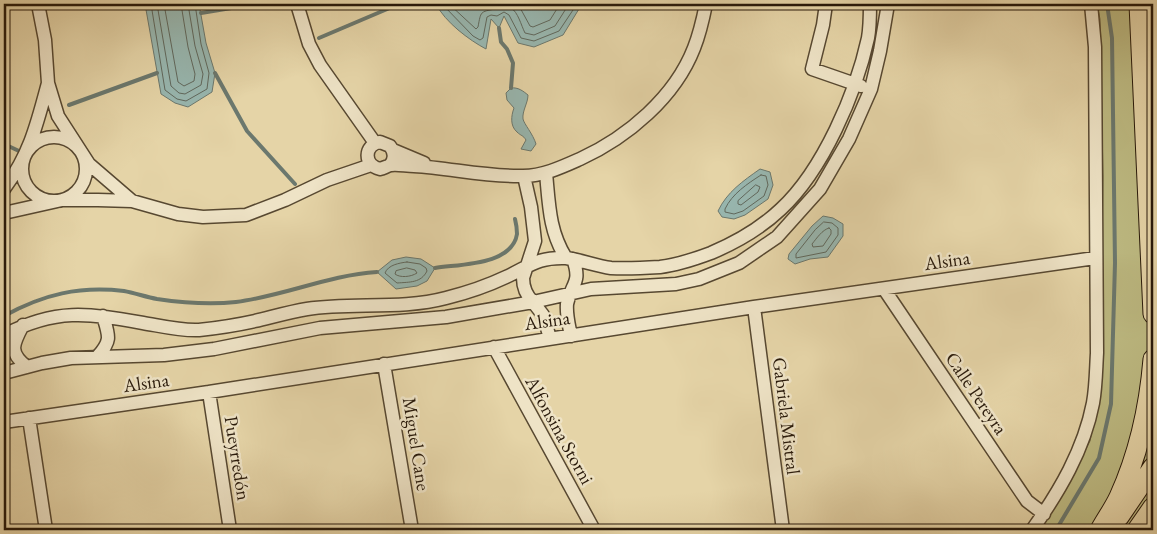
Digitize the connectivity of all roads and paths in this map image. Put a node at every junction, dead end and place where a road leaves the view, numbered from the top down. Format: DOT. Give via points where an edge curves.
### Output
graph roads {
  1 [pos="38,4"];
  2 [pos="298,4"];
  3 [pos="706,4"];
  4 [pos="826,4"];
  5 [pos="870,4"];
  6 [pos="888,4"];
  7 [pos="1091,4"];
  8 [pos="1139,4"];
  9 [pos="48,83"];
  10 [pos="854,84"];
  11 [pos="871,89"];
  12 [pos="375,143"];
  13 [pos="79,149"];
  14 [pos="393,150"];
  15 [pos="25,156"];
  16 [pos="371,165"];
  17 [pos="390,165"];
  18 [pos="434,167"];
  19 [pos="546,173"];
  20 [pos="524,176"];
  21 [pos="4,189"];
  22 [pos="62,200"];
  23 [pos="132,201"];
  24 [pos="4,213"];
  25 [pos="1095,258"];
  26 [pos="570,259"];
  27 [pos="527,266"];
  28 [pos="884,289"];
  29 [pos="570,294"];
  30 [pos="533,302"];
  31 [pos="754,307"];
  32 [pos="1153,314"];
  33 [pos="103,316"];
  34 [pos="23,325"];
  35 [pos="4,335"];
  36 [pos="571,336"];
  37 [pos="550,338"];
  38 [pos="494,347"];
  39 [pos="98,356"];
  40 [pos="1153,359"];
  41 [pos="384,364"];
  42 [pos="27,367"];
  43 [pos="4,373"];
  44 [pos="209,392"];
  45 [pos="29,418"];
  46 [pos="4,422"];
  47 [pos="1153,440"];
  48 [pos="1153,467"];
  49 [pos="1119,497"];
  50 [pos="1153,507"];
  51 [pos="1044,514"];
  52 [pos="1153,517"];
  53 [pos="46,530"];
  54 [pos="230,530"];
  55 [pos="412,530"];
  56 [pos="594,530"];
  57 [pos="783,530"];
  58 [pos="1032,530"];
  59 [pos="1100,530"];
  60 [pos="1110,530"];
  61 [pos="1137,530"];
  62 [pos="1142,530"];
  1 -- 9 [label="street"];
  2 -- 12 [label="street" via="309,44 320,65"];
  3 -- 19 [label="street" via="694,49 664,97 598,151"];
  4 -- 10 [label="street" via="812,69"];
  5 -- 10 [label="street" via="868,37"];
  6 -- 11 [label="street"];
  7 -- 25 [label="street" via="1095,47"];
  8 -- 32 [label="highway"];
  9 -- 13 [label="street" via="58,116"];
  9 -- 15 [label="street"];
  10 -- 11 [label="street"];
  10 -- 26 [label="street" via="840,120 807,179 783,208 760,227 706,255 661,267 610,268"];
  11 -- 29 [label="street" via="849,139 820,189 777,237 758,251 739,263 699,279 676,284 591,289"];
  12 -- 14 [label="street" via="386,143"];
  12 -- 16 [label="street" via="368,150"];
  13 -- 15 [label="street" via="71,142 50,137 40,140"];
  13 -- 22 [label="street" via="85,163 84,179 72,195"];
  13 -- 23 [label="street" via="89,164"];
  14 -- 17 [label="street" via="394,158"];
  14 -- 18 [label="street"];
  15 -- 21 [label="street"];
  15 -- 22 [label="street" via="22,166 27,186 42,199"];
  16 -- 17 [label="street" via="380,169"];
  16 -- 23 [label="street" via="246,215 178,214"];
  17 -- 18 [label="street"];
  18 -- 20 [label="street"];
  19 -- 20 [label="street"];
  19 -- 26 [label="street" via="554,237"];
  20 -- 27 [label="street" via="535,241"];
  22 -- 23 [label="street"];
  22 -- 24 [label="street"];
  25 -- 28 [label="street, Alsina"];
  25 -- 51 [label="street" via="1097,353 1093,402 1084,438"];
  26 -- 27 [label="street" via="539,260"];
  26 -- 29 [label="street" via="577,277"];
  27 -- 30 [label="street" via="523,284"];
  27 -- 33 [label="street" via="476,290 425,303 306,309 198,330"];
  28 -- 31 [label="street, Alsina"];
  28 -- 51 [label="street, Calle Pereyra" via="1027,501"];
  29 -- 30 [label="street"];
  29 -- 36 [label="street" via="567,310"];
  30 -- 37 [label="street" via="543,315"];
  30 -- 39 [label="street" via="446,317 320,328 174,354"];
  31 -- 36 [label="street, Alsina"];
  31 -- 57 [label="street, Gabriela Mistral"];
  33 -- 34 [label="street" via="68,315"];
  33 -- 39 [label="street" via="108,334 107,346"];
  34 -- 35 [label="street"];
  34 -- 42 [label="street" via="13,346 14,354"];
  36 -- 37 [label="street, Alsina"];
  37 -- 38 [label="street, Alsina"];
  38 -- 41 [label="street, Alsina"];
  38 -- 56 [label="street, Alfonsina Storni"];
  39 -- 42 [label="street"];
  40 -- 49 [label="highway" via="1142,433"];
  41 -- 44 [label="street, Alsina"];
  41 -- 55 [label="street, Miguel Cane"];
  42 -- 43 [label="street"];
  44 -- 45 [label="street, Alsina"];
  44 -- 54 [label="street, Pueyrredón"];
  45 -- 46 [label="street, Alsina"];
  45 -- 53 [label="street"];
  47 -- 49 [label="highway"];
  48 -- 60 [label="highway"];
  49 -- 59 [label="highway"];
  50 -- 61 [label="highway"];
  51 -- 58 [label="street"];
  52 -- 62 [label="highway"];
}
